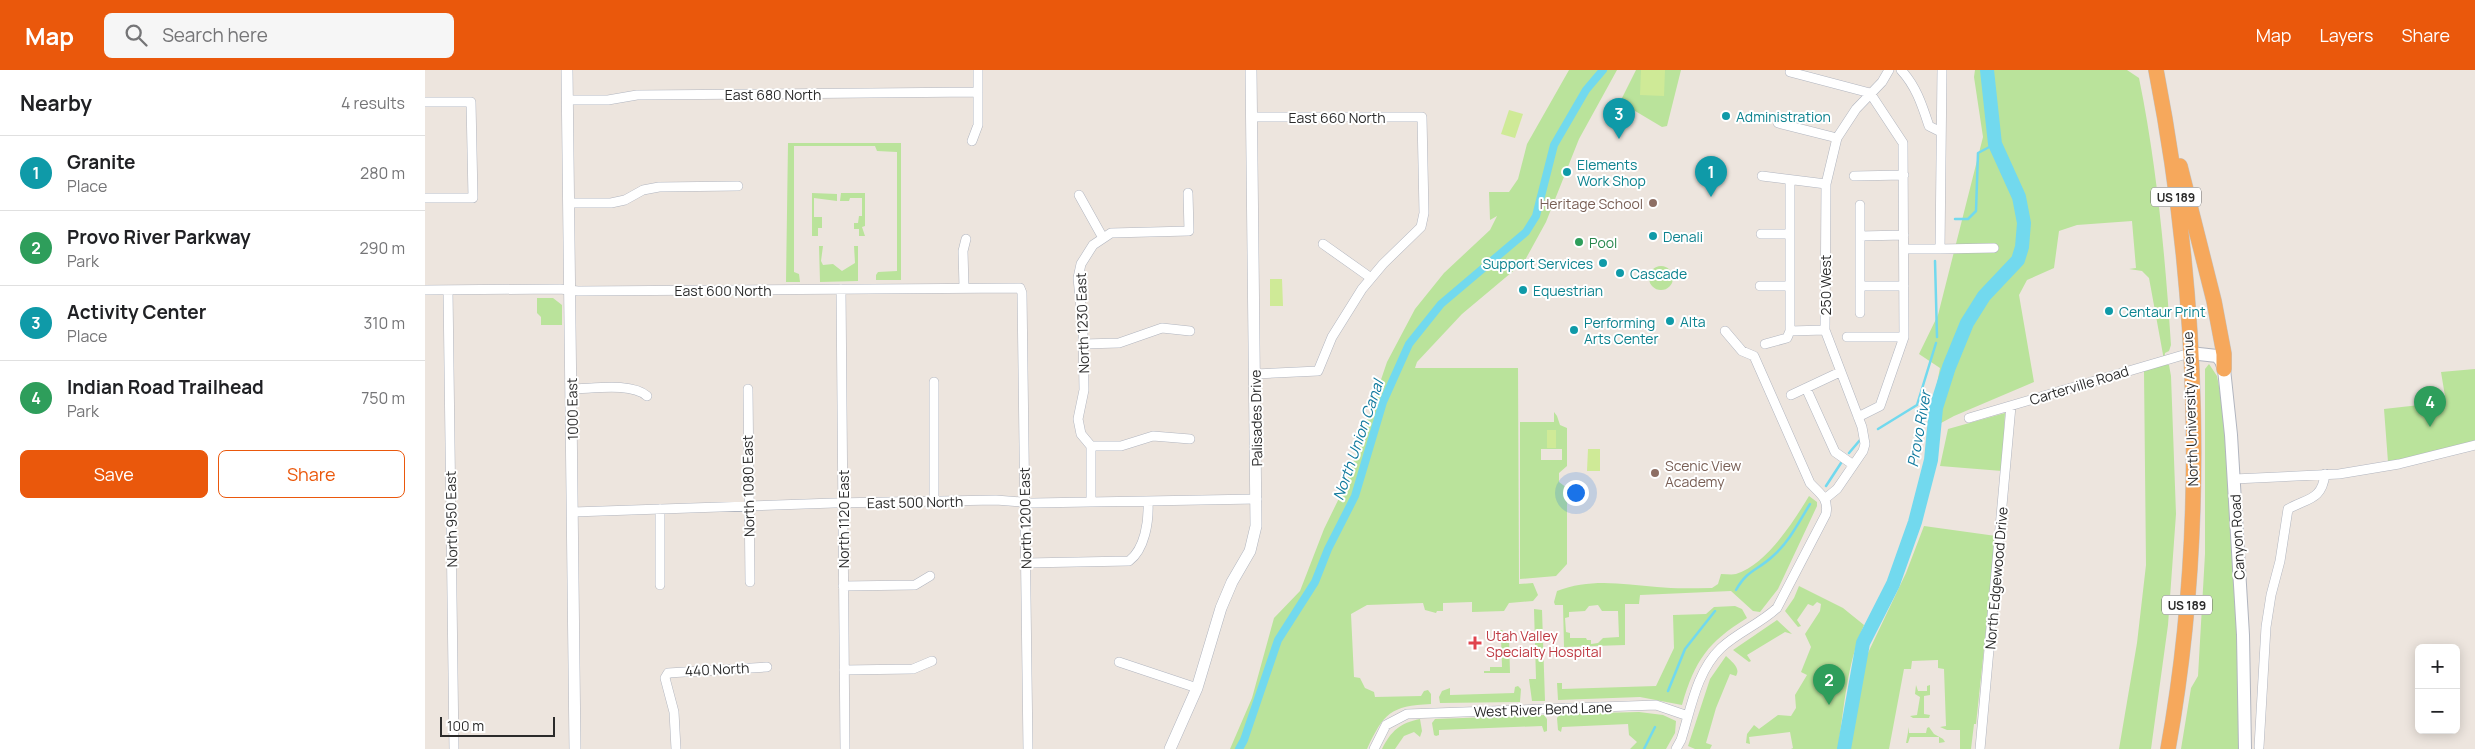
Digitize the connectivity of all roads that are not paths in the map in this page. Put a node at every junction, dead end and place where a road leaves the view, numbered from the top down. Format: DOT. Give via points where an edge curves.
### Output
graph roads {
  1 [pos="567,70"];
  2 [pos="978,70"];
  3 [pos="1251,70"];
  4 [pos="1889,70"];
  5 [pos="1901,70"];
  6 [pos="1942,70"];
  7 [pos="2153,70"];
  8 [pos="1791,72"];
  9 [pos="978,92"];
  10 [pos="1870,93"];
  11 [pos="568,100"];
  12 [pos="425,102"];
  13 [pos="1252,117"];
  14 [pos="1778,123"];
  15 [pos="1941,132"];
  16 [pos="2167,132"];
  17 [pos="1837,138"];
  18 [pos="972,141"];
  19 [pos="1904,174"];
  20 [pos="1762,176"];
  21 [pos="1854,176"];
  22 [pos="1790,181"];
  23 [pos="1826,184"];
  24 [pos="738,186"];
  25 [pos="1188,193"];
  26 [pos="1079,195"];
  27 [pos="425,198"];
  28 [pos="569,203"];
  29 [pos="1860,205"];
  30 [pos="1761,234"];
  31 [pos="1789,234"];
  32 [pos="1904,235"];
  33 [pos="1860,236"];
  34 [pos="1103,238"];
  35 [pos="966,239"];
  36 [pos="1323,244"];
  37 [pos="1994,248"];
  38 [pos="1904,249"];
  39 [pos="1939,249"];
  40 [pos="1371,278"];
  41 [pos="1760,286"];
  42 [pos="1789,286"];
  43 [pos="1860,286"];
  44 [pos="1904,286"];
  45 [pos="964,287"];
  46 [pos="1020,288"];
  47 [pos="841,289"];
  48 [pos="425,290"];
  49 [pos="448,290"];
  50 [pos="570,290"];
  51 [pos="1860,313"];
  52 [pos="1825,330"];
  53 [pos="1189,331"];
  54 [pos="1725,331"];
  55 [pos="1791,331"];
  56 [pos="1847,337"];
  57 [pos="1904,337"];
  58 [pos="1084,344"];
  59 [pos="1765,344"];
  60 [pos="2190,353"];
  61 [pos="2224,369"];
  62 [pos="1840,372"];
  63 [pos="1255,374"];
  64 [pos="934,382"];
  65 [pos="1806,388"];
  66 [pos="571,389"];
  67 [pos="748,389"];
  68 [pos="1791,395"];
  69 [pos="647,396"];
  70 [pos="2011,406"];
  71 [pos="1858,417"];
  72 [pos="1969,418"];
  73 [pos="1190,439"];
  74 [pos="2475,445"];
  75 [pos="1091,446"];
  76 [pos="1852,464"];
  77 [pos="2325,474"];
  78 [pos="2234,479"];
  79 [pos="1257,500"];
  80 [pos="1827,501"];
  81 [pos="843,502"];
  82 [pos="935,502"];
  83 [pos="1025,502"];
  84 [pos="1091,502"];
  85 [pos="1148,502"];
  86 [pos="748,507"];
  87 [pos="659,509"];
  88 [pos="573,512"];
  89 [pos="1026,563"];
  90 [pos="930,576"];
  91 [pos="750,582"];
  92 [pos="660,586"];
  93 [pos="843,586"];
  94 [pos="932,661"];
  95 [pos="1119,662"];
  96 [pos="767,667"];
  97 [pos="844,670"];
  98 [pos="1197,688"];
  99 [pos="1689,716"];
  100 [pos="2259,747"];
  101 [pos="454,749"];
  102 [pos="575,749"];
  103 [pos="675,749"];
  104 [pos="845,749"];
  105 [pos="1027,749"];
  106 [pos="1170,749"];
  107 [pos="1374,749"];
  108 [pos="1676,749"];
  109 [pos="1980,749"];
  110 [pos="2168,749"];
  111 [pos="2245,749"];
  1 -- 11 [label="street, 1000 East"];
  2 -- 9 [label="street"];
  3 -- 13 [label="street, Palisades Drive"];
  4 -- 10 [label="street, 250 West"];
  5 -- 15 [label="street" via="1921,100 1929,126"];
  6 -- 15 [label="street"];
  7 -- 16 [label="highway, North University Avenue / US 189"];
  8 -- 10 [label="street"];
  9 -- 11 [label="street, East 680 North" via="637,94 609,100"];
  9 -- 18 [label="street" via="978,124"];
  10 -- 17 [label="street, 250 West" via="1855,109"];
  10 -- 19 [label="street" via="1903,143"];
  11 -- 28 [label="street, 1000 East"];
  12 -- 27 [label="street" via="471,102 473,198"];
  13 -- 40 [label="street, East 660 North" via="1422,116 1424,212 1421,227"];
  13 -- 63 [label="street, Palisades Drive"];
  14 -- 17 [label="street"];
  15 -- 39 [label="street"];
  16 -- 60 [label="highway, North University Avenue / US 189" via="2181,238"];
  16 -- 61 [label="highway" via="2183,176 2210,285"];
  17 -- 23 [label="street, 250 West"];
  19 -- 21 [label="street"];
  19 -- 32 [label="street"];
  20 -- 22 [label="street"];
  22 -- 23 [label="street"];
  22 -- 31 [label="street"];
  23 -- 52 [label="street, 250 West"];
  24 -- 28 [label="street" via="659,187 611,203"];
  25 -- 34 [label="street" via="1189,231 1118,232"];
  26 -- 34 [label="street"];
  28 -- 50 [label="street, 1000 East"];
  29 -- 33 [label="street"];
  30 -- 31 [label="street"];
  31 -- 42 [label="street"];
  32 -- 33 [label="street"];
  32 -- 38 [label="street"];
  33 -- 43 [label="street"];
  34 -- 58 [label="street, North 1230 East" via="1089,250 1078,273"];
  35 -- 45 [label="street"];
  36 -- 40 [label="street"];
  37 -- 39 [label="street"];
  38 -- 39 [label="street"];
  38 -- 44 [label="street"];
  40 -- 63 [label="street" via="1341,323 1322,365 1315,372"];
  41 -- 42 [label="street"];
  42 -- 55 [label="street"];
  43 -- 44 [label="street"];
  43 -- 51 [label="street"];
  44 -- 57 [label="street"];
  45 -- 46 [label="street, East 600 North"];
  45 -- 47 [label="street, East 600 North"];
  46 -- 83 [label="street, North 1200 East"];
  47 -- 50 [label="street, East 600 North"];
  47 -- 81 [label="street, North 1120 East"];
  48 -- 49 [label="street, East 600 North"];
  49 -- 50 [label="street, East 600 North"];
  49 -- 101 [label="street, North 950 East"];
  50 -- 66 [label="street, 1000 East"];
  52 -- 55 [label="street"];
  52 -- 62 [label="street, 250 West"];
  53 -- 58 [label="street" via="1162,328 1119,343"];
  54 -- 80 [label="street" via="1742,351 1754,356 1810,483"];
  55 -- 59 [label="street" via="1787,338"];
  56 -- 57 [label="street"];
  57 -- 71 [label="street" via="1880,406"];
  58 -- 75 [label="street, North 1230 East" via="1084,390 1078,419 1081,434"];
  60 -- 61 [label="main road" via="2214,355"];
  60 -- 70 [label="street, Carterville Road"];
  60 -- 110 [label="highway, North University Avenue / US 189" via="2193,460 2189,582"];
  61 -- 78 [label="main road, Canyon Road"];
  62 -- 65 [label="street"];
  62 -- 71 [label="street, 250 West"];
  63 -- 79 [label="street, Palisades Drive"];
  64 -- 82 [label="street"];
  65 -- 68 [label="street"];
  65 -- 76 [label="street" via="1835,452"];
  66 -- 69 [label="street" via="631,388"];
  66 -- 88 [label="street, 1000 East"];
  67 -- 86 [label="street, North 1080 East"];
  70 -- 72 [label="street, Carterville Road"];
  70 -- 109 [label="street, North Edgewood Drive"];
  71 -- 76 [label="street, 250 West" via="1865,444 1863,452"];
  73 -- 75 [label="street" via="1153,436 1121,446"];
  74 -- 77 [label="street" via="2399,464"];
  75 -- 84 [label="street, North 1230 East"];
  76 -- 80 [label="street, 250 West"];
  77 -- 78 [label="street"];
  77 -- 100 [label="street" via="2323,487 2317,495 2288,509 2285,520 2267,627"];
  78 -- 111 [label="main road, Canyon Road" via="2243,635"];
  79 -- 85 [label="street, East 500 North"];
  79 -- 98 [label="street, Palisades Drive" via="1253,542 1221,608"];
  80 -- 99 [label="street" via="1826,514 1777,608 1720,650 1701,677"];
  81 -- 82 [label="street, East 500 North"];
  81 -- 86 [label="street, East 500 North"];
  81 -- 93 [label="street, North 1120 East"];
  82 -- 83 [label="street, East 500 North"];
  83 -- 84 [label="street, East 500 North"];
  83 -- 89 [label="street, North 1200 East"];
  84 -- 85 [label="street, East 500 North"];
  85 -- 89 [label="street" via="1148,524 1129,562"];
  86 -- 87 [label="street, East 500 North"];
  86 -- 91 [label="street, North 1080 East"];
  87 -- 88 [label="street, East 500 North"];
  87 -- 92 [label="street"];
  88 -- 102 [label="street, 1000 East"];
  89 -- 105 [label="street, North 1200 East"];
  90 -- 93 [label="street" via="915,585"];
  93 -- 97 [label="street, North 1120 East"];
  94 -- 97 [label="street" via="913,669"];
  95 -- 98 [label="street"];
  96 -- 103 [label="street, 440 North" via="667,673 665,678 674,712"];
  97 -- 104 [label="street, North 1120 East"];
  98 -- 106 [label="street, Palisades Drive"];
  99 -- 107 [label="street, West River Bend Lane" via="1657,705 1407,714 1386,725"];
  99 -- 108 [label="street"];
}
